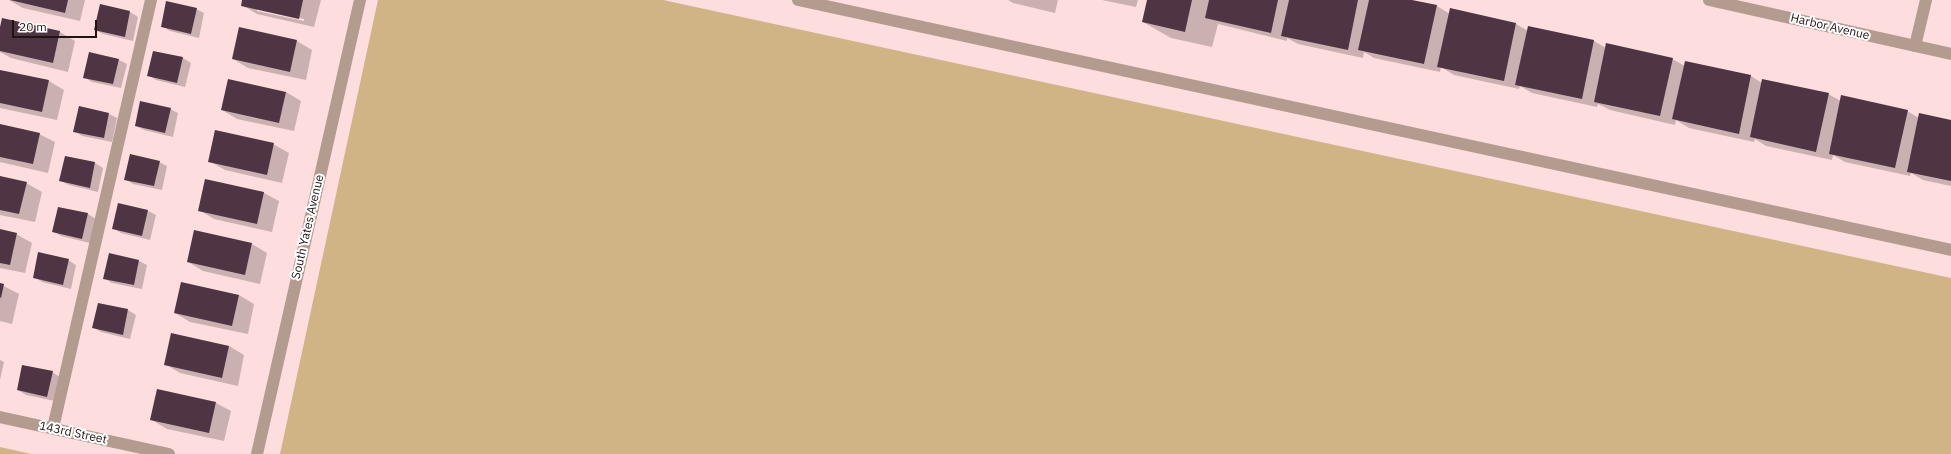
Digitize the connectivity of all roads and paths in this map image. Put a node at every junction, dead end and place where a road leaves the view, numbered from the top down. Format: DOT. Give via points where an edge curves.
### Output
graph roads {
  1 [pos="151,0"];
  2 [pos="360,0"];
  3 [pos="798,0"];
  4 [pos="1712,0"];
  5 [pos="1926,0"];
  6 [pos="1915,46"];
  7 [pos="1951,54"];
  8 [pos="1951,250"];
  9 [pos="0,417"];
  10 [pos="53,428"];
  11 [pos="169,454"];
  12 [pos="257,454"];
  1 -- 10 [label="street"];
  2 -- 12 [label="street, South Yates Avenue"];
  3 -- 8 [label="street"];
  4 -- 6 [label="street, Harbor Avenue"];
  5 -- 6 [label="street"];
  6 -- 7 [label="street, Harbor Avenue"];
  9 -- 10 [label="street, 143rd Street"];
  10 -- 11 [label="street, 143rd Street"];
}
